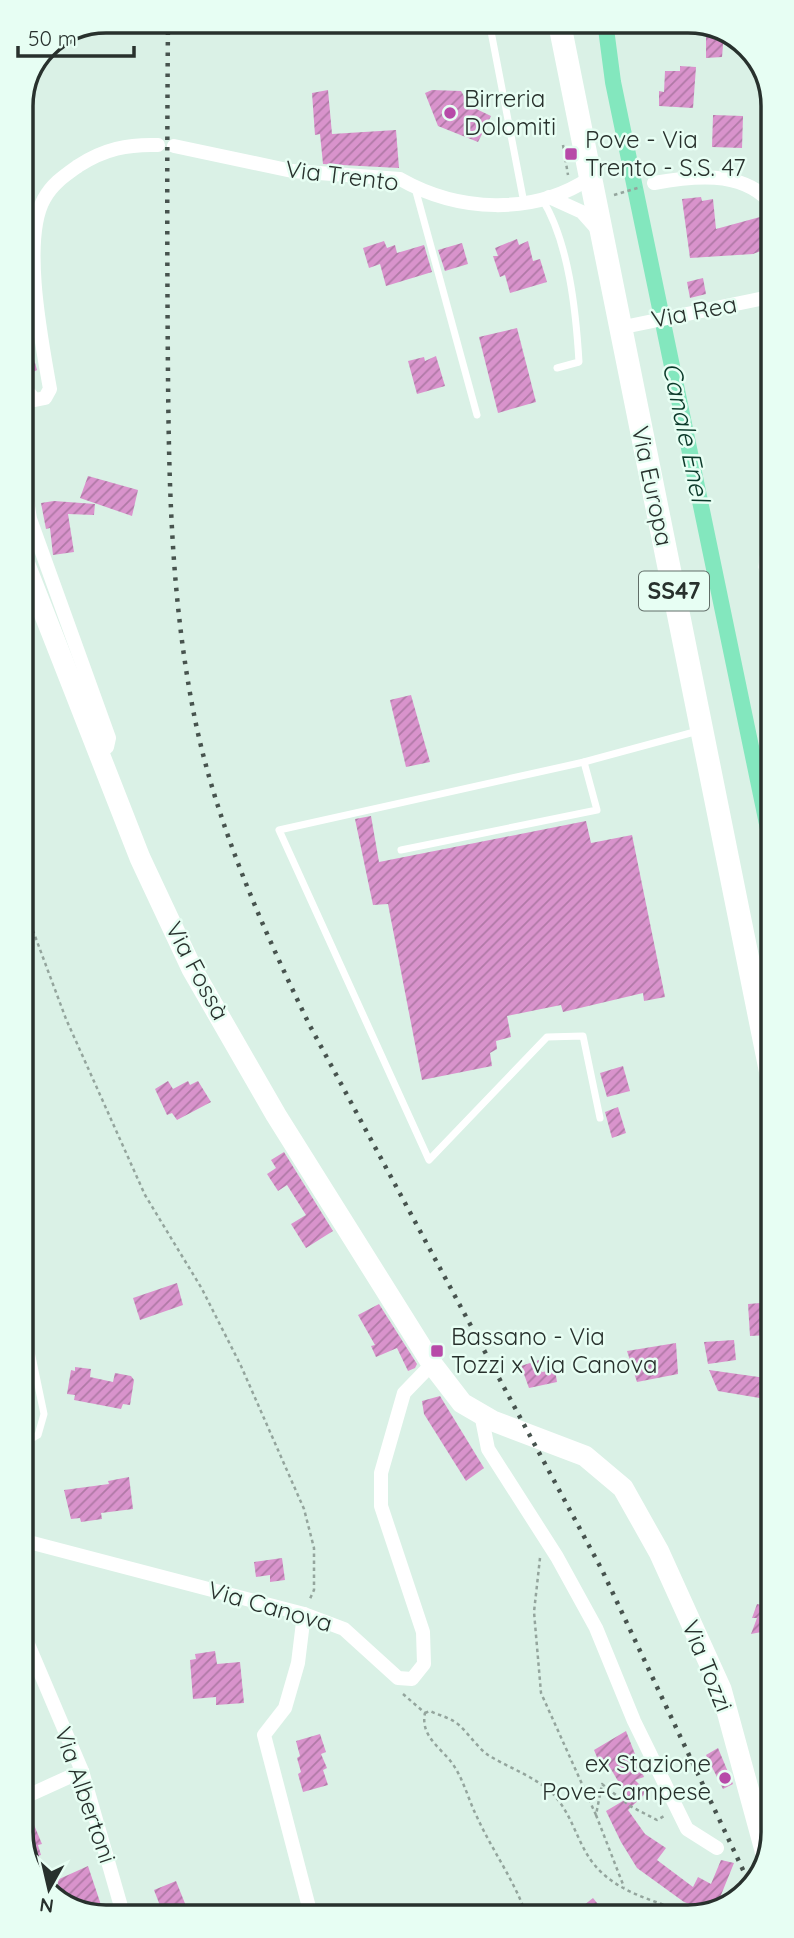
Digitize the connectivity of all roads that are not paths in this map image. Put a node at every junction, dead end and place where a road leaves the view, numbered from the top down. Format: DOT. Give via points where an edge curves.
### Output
graph roads {
  1 [pos="491,33"];
  2 [pos="561,33"];
  3 [pos="158,145"];
  4 [pos="174,146"];
  5 [pos="579,176"];
  6 [pos="654,183"];
  7 [pos="415,188"];
  8 [pos="761,195"];
  9 [pos="545,198"];
  10 [pos="524,203"];
  11 [pos="599,231"];
  12 [pos="761,299"];
  13 [pos="627,325"];
  14 [pos="556,368"];
  15 [pos="33,398"];
  16 [pos="477,415"];
  17 [pos="33,527"];
  18 [pos="33,585"];
  19 [pos="702,730"];
  20 [pos="99,753"];
  21 [pos="584,762"];
  22 [pos="401,850"];
  23 [pos="761,1024"];
  24 [pos="600,1118"];
  25 [pos="33,1362"];
  26 [pos="432,1364"];
  27 [pos="487,1417"];
  28 [pos="33,1438"];
  29 [pos="623,1488"];
  30 [pos="33,1543"];
  31 [pos="304,1614"];
  32 [pos="33,1656"];
  33 [pos="82,1771"];
  34 [pos="33,1793"];
  35 [pos="761,1834"];
  36 [pos="717,1848"];
  37 [pos="121,1905"];
  38 [pos="309,1905"];
  1 -- 10 [label="lane"];
  2 -- 5 [label="main road, Via Europa / SS47"];
  3 -- 15 [label="street" via="127,144 93,157 56,181 43,201 35,230 36,285 50,389 45,398"];
  4 -- 7 [label="street, Via Trento" via="292,171 400,179"];
  5 -- 9 [label="street, Via Trento" via="570,191"];
  5 -- 11 [label="main road, Via Europa / SS47"];
  6 -- 8 [label="street" via="715,178"];
  7 -- 10 [label="street, Via Trento" via="476,205"];
  7 -- 16 [label="lane"];
  9 -- 10 [label="street, Via Trento"];
  9 -- 11 [label="street" via="582,212"];
  9 -- 14 [label="lane" via="576,314 579,362"];
  11 -- 13 [label="main road, Via Europa / SS47"];
  12 -- 13 [label="street, Via Rea"];
  13 -- 19 [label="main road, Via Europa / SS47"];
  17 -- 20 [label="street" via="109,738"];
  18 -- 20 [label="main road, Via Fossà"];
  19 -- 21 [label="lane"];
  19 -- 23 [label="main road, Via Europa / SS47"];
  20 -- 26 [label="main road, Via Fossà" via="140,858 192,969 276,1115"];
  21 -- 22 [label="lane" via="597,810"];
  21 -- 24 [label="lane" via="279,830 429,1160 547,1037 583,1036"];
  25 -- 28 [label="lane" via="44,1414"];
  26 -- 27 [label="main road, Via Fossà" via="462,1403"];
  26 -- 31 [label="street, Via Canova" via="404,1393 381,1473 381,1506 423,1632 420,1673 412,1679 398,1678 344,1629"];
  27 -- 29 [label="main road, Via Fossà" via="585,1456"];
  27 -- 36 [label="street" via="488,1449 596,1629 634,1721 687,1829"];
  29 -- 35 [label="main road, Via Tozzi" via="659,1552 721,1689"];
  30 -- 31 [label="street, Via Canova"];
  31 -- 38 [label="street" via="298,1662 285,1707 264,1735"];
  32 -- 33 [label="street, Via Albertoni"];
  33 -- 34 [label="street"];
  33 -- 37 [label="street, Via Albertoni"];
}
